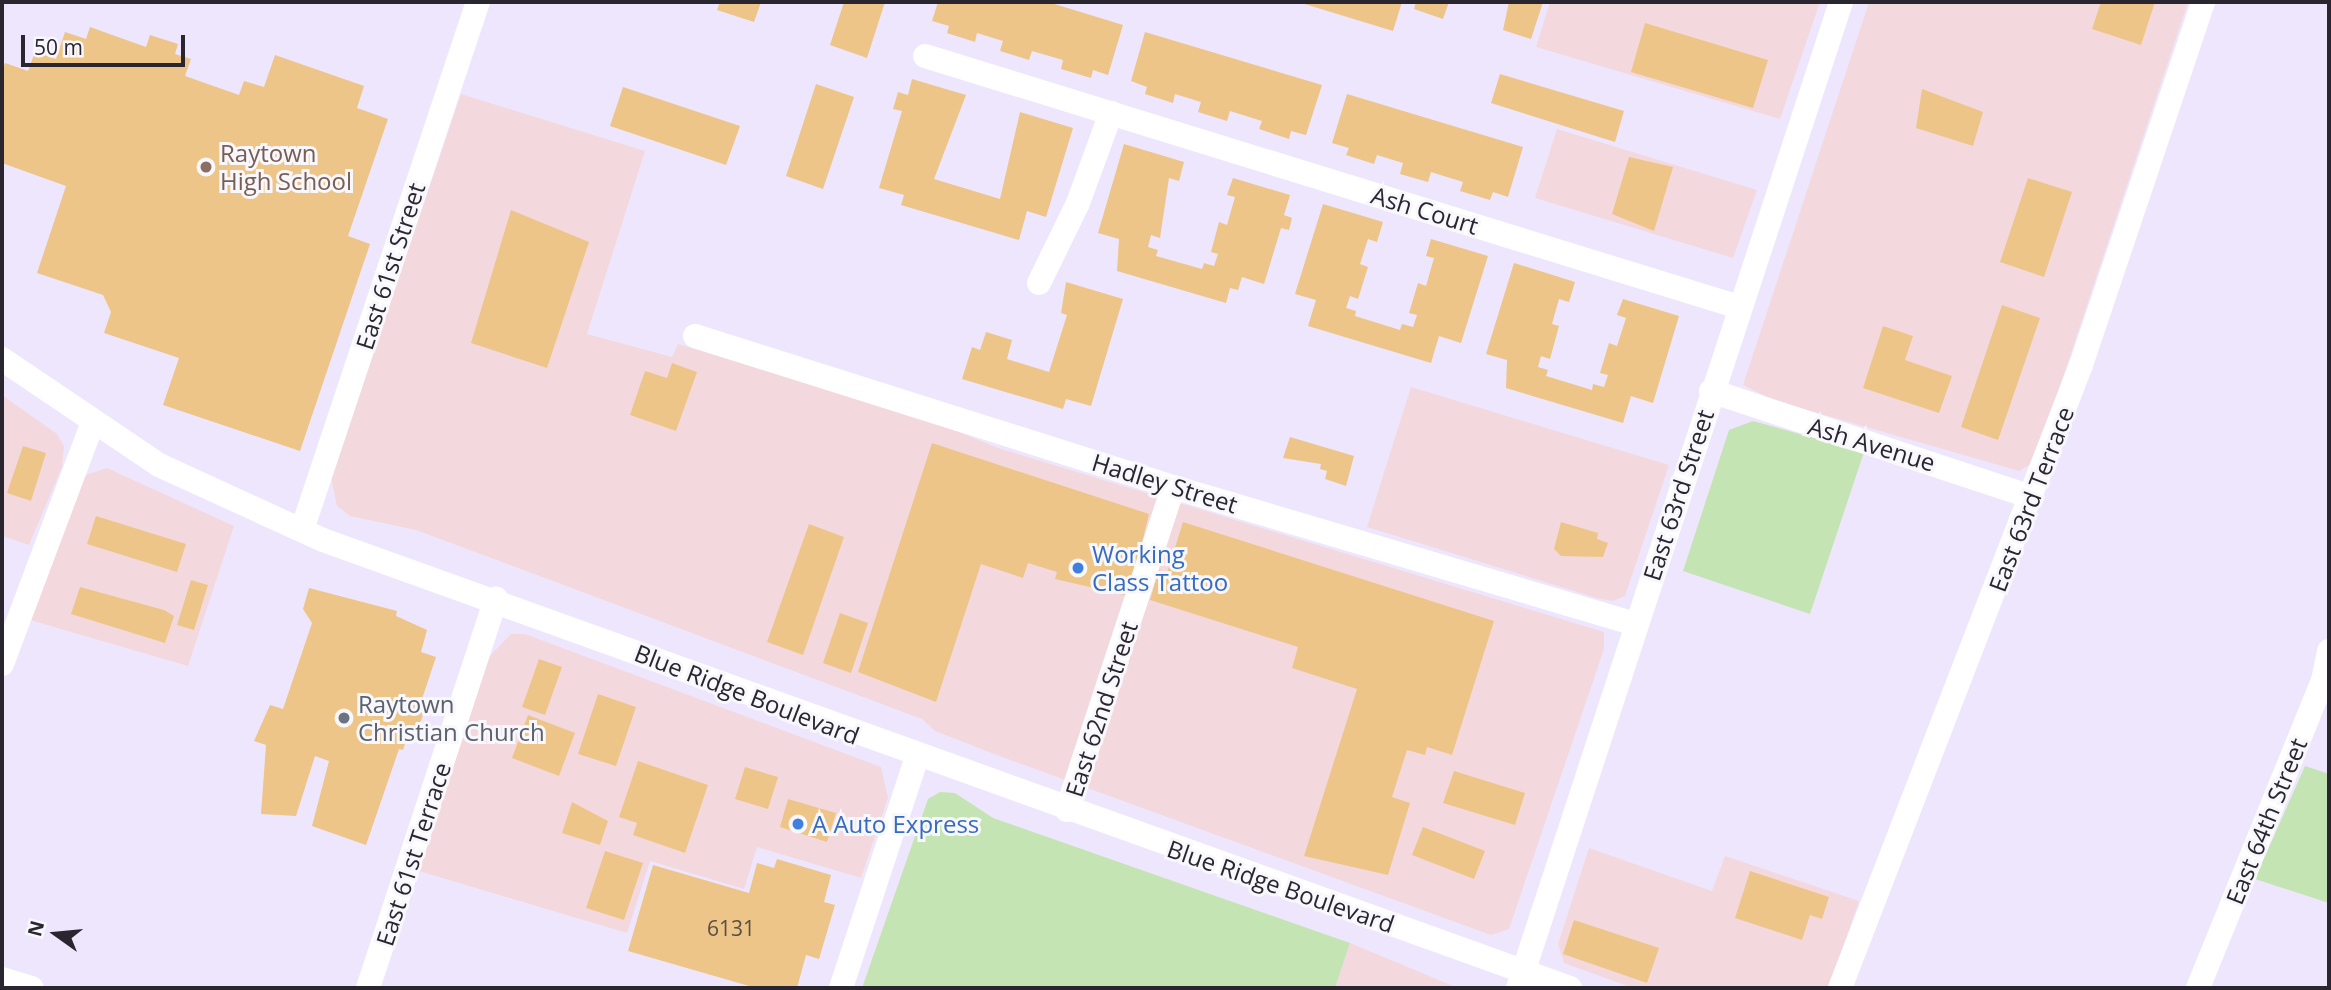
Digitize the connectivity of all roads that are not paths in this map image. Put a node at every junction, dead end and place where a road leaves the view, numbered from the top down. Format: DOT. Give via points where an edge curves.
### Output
graph roads {
  1 [pos="478,2"];
  2 [pos="1841,2"];
  3 [pos="2203,2"];
  4 [pos="925,56"];
  5 [pos="1111,113"];
  6 [pos="1038,283"];
  7 [pos="1739,307"];
  8 [pos="695,335"];
  9 [pos="2,359"];
  10 [pos="1711,391"];
  11 [pos="92,424"];
  12 [pos="1173,487"];
  13 [pos="2032,497"];
  14 [pos="302,530"];
  15 [pos="496,599"];
  16 [pos="1636,624"];
  17 [pos="2329,652"];
  18 [pos="2,664"];
  19 [pos="917,757"];
  20 [pos="1067,810"];
  21 [pos="2,979"];
  22 [pos="1519,980"];
  23 [pos="32,988"];
  24 [pos="368,988"];
  25 [pos="841,988"];
  26 [pos="1570,988"];
  27 [pos="1840,988"];
  28 [pos="2197,988"];
  1 -- 14 [label="street, East 61st Street"];
  2 -- 7 [label="street, East 63rd Street"];
  3 -- 13 [label="street, East 63rd Terrace"];
  4 -- 5 [label="street, Ash Court"];
  5 -- 6 [label="street" via="1079,203"];
  5 -- 7 [label="street, Ash Court"];
  7 -- 10 [label="street, East 63rd Street"];
  8 -- 12 [label="street, Hadley Street"];
  9 -- 11 [label="street, Blue Ridge Boulevard"];
  10 -- 13 [label="street, Ash Avenue"];
  10 -- 16 [label="street, East 63rd Street"];
  11 -- 14 [label="street, Blue Ridge Boulevard" via="170,470"];
  11 -- 18 [label="street"];
  12 -- 16 [label="street, Hadley Street"];
  12 -- 20 [label="street, East 62nd Street"];
  13 -- 27 [label="street, East 63rd Terrace"];
  14 -- 15 [label="street, Blue Ridge Boulevard"];
  15 -- 19 [label="street, Blue Ridge Boulevard"];
  15 -- 24 [label="street, East 61st Terrace"];
  16 -- 22 [label="street, East 63rd Street"];
  17 -- 28 [label="street, East 64th Street" via="2323,680"];
  19 -- 20 [label="street, Blue Ridge Boulevard"];
  19 -- 25 [label="street"];
  20 -- 22 [label="street, Blue Ridge Boulevard"];
  21 -- 23 [label="street"];
  22 -- 26 [label="street, Blue Ridge Boulevard"];
}
